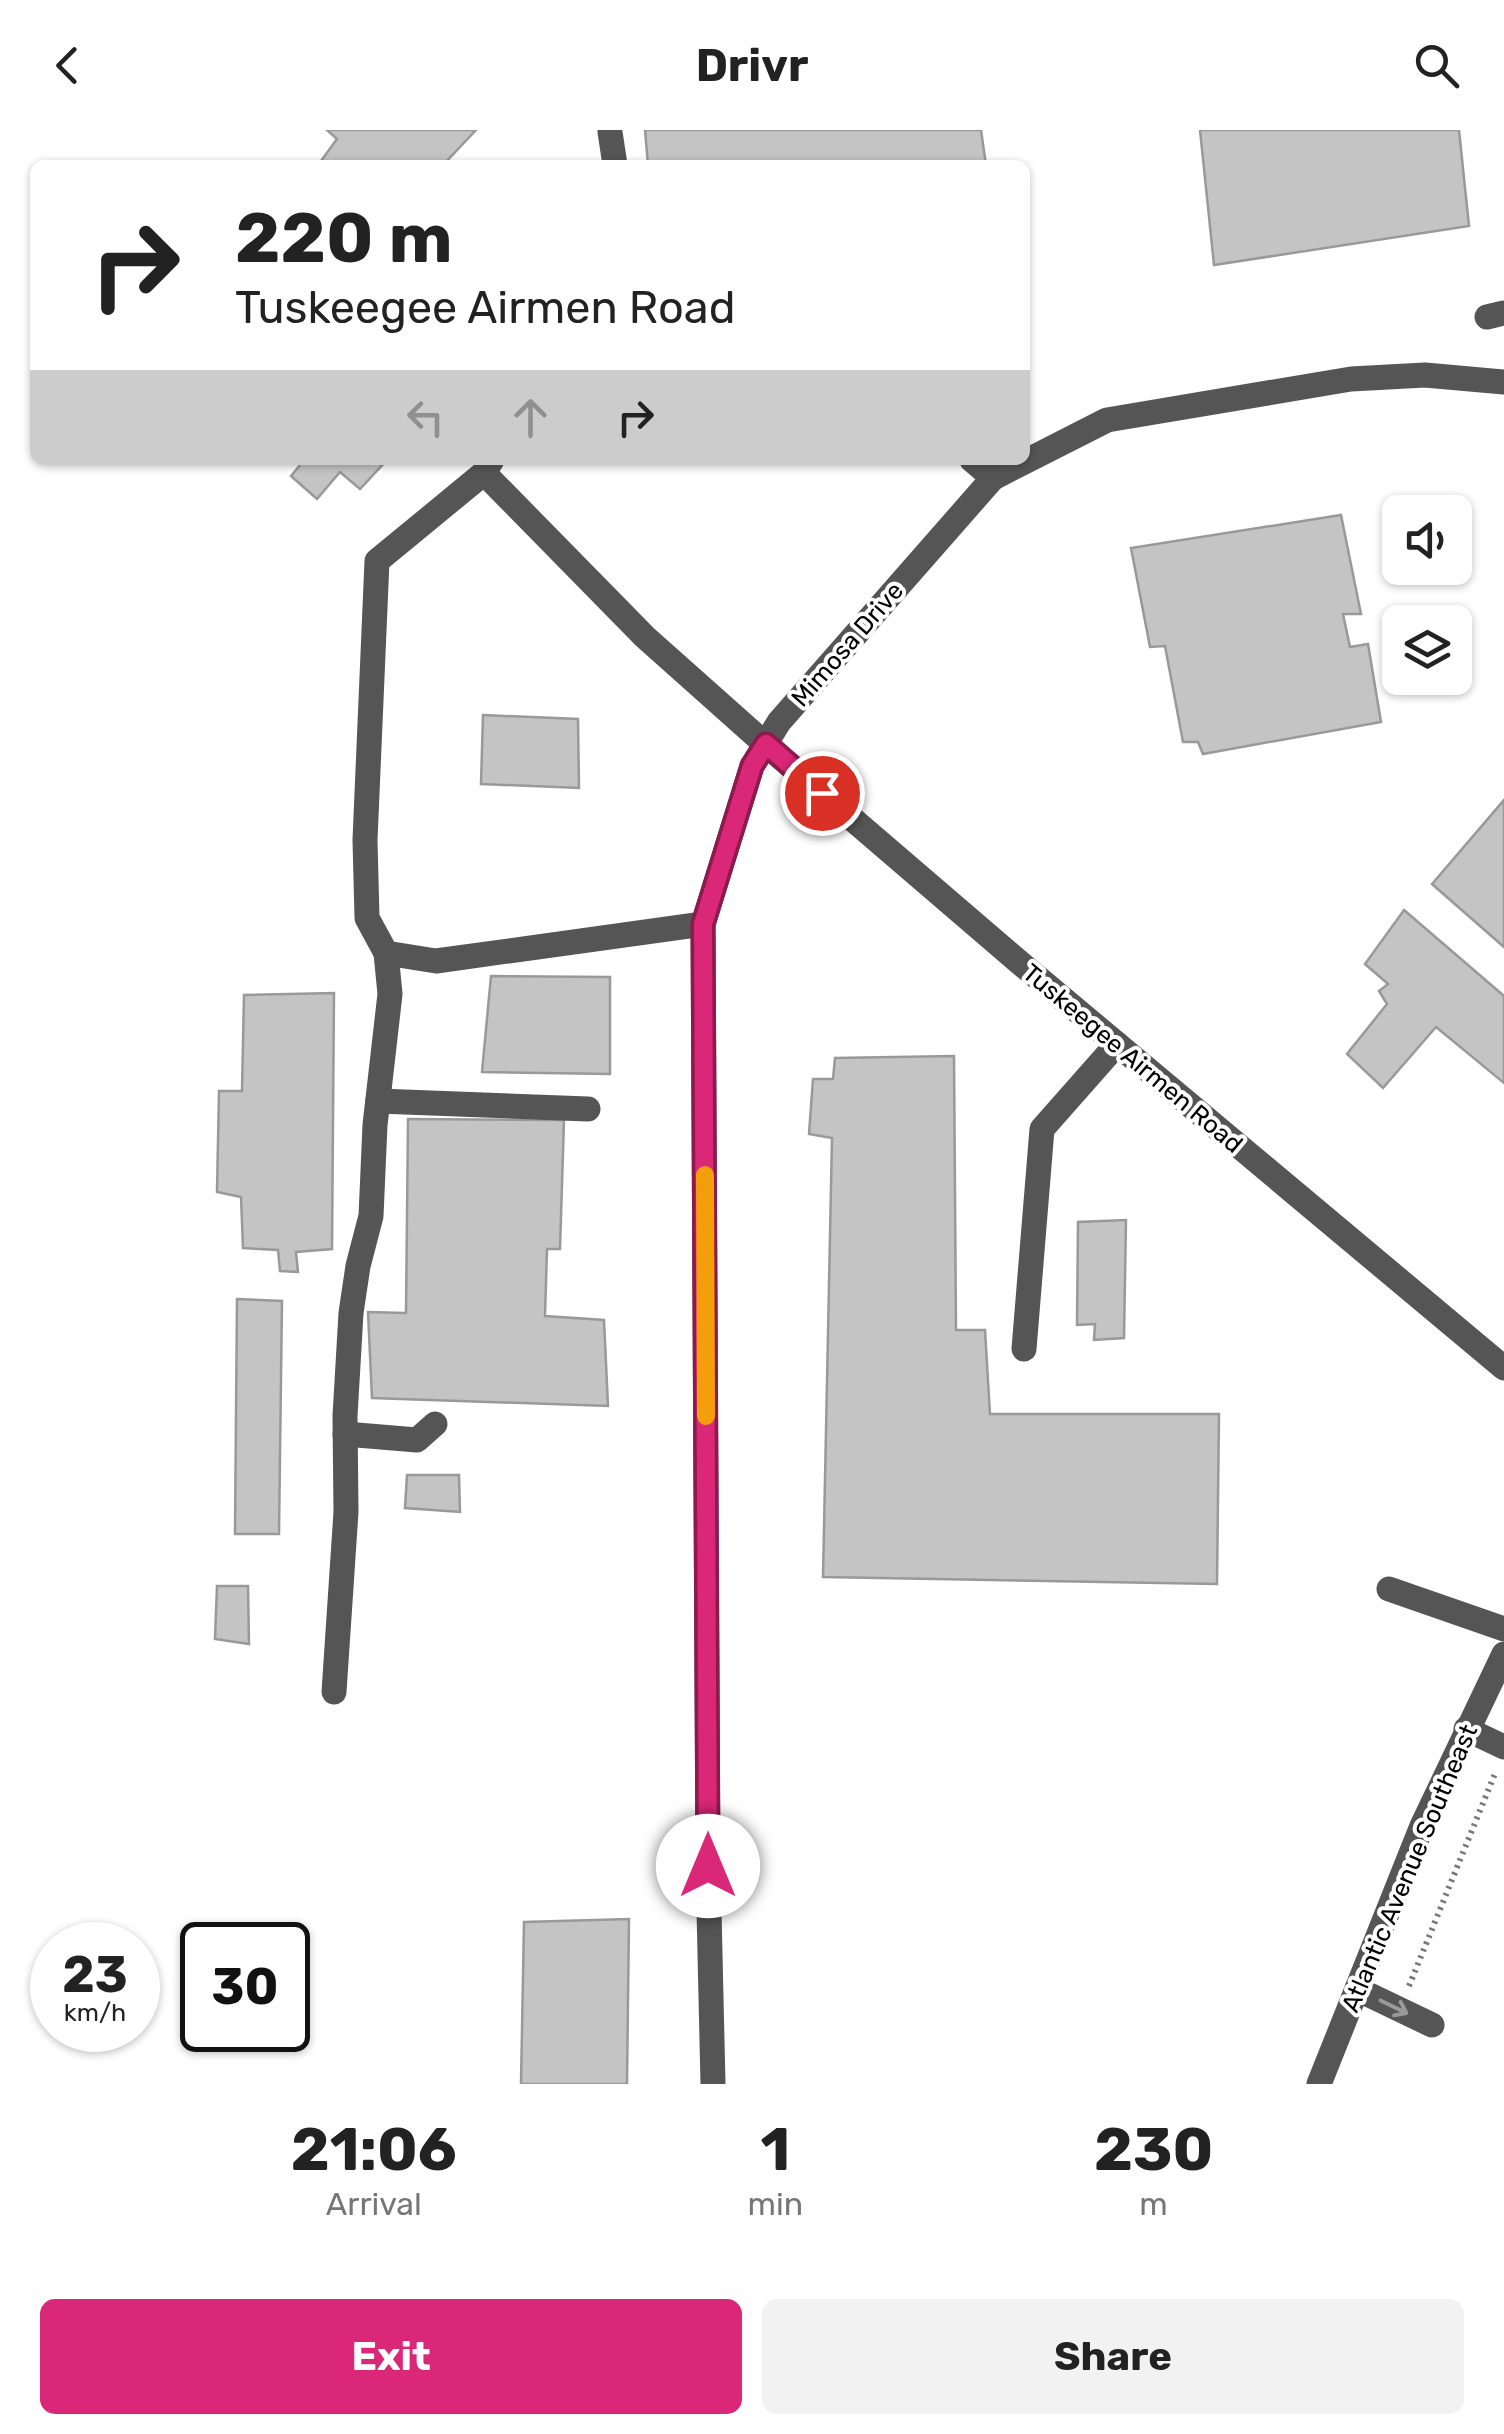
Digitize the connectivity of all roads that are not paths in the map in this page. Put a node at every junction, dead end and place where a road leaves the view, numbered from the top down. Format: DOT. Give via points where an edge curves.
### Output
graph roads {
  1 [pos="610,132"];
  2 [pos="614,160"];
  3 [pos="1504,382"];
  4 [pos="1030,459"];
  5 [pos="978,465"];
  6 [pos="1018,465"];
  7 [pos="488,466"];
  8 [pos="992,478"];
  9 [pos="766,744"];
  10 [pos="703,924"];
  11 [pos="386,953"];
  12 [pos="1117,1044"];
  13 [pos="378,1101"];
  14 [pos="588,1109"];
  15 [pos="1024,1349"];
  16 [pos="1504,1368"];
  17 [pos="435,1424"];
  18 [pos="345,1434"];
  19 [pos="1389,1589"];
  20 [pos="1504,1629"];
  21 [pos="1504,1654"];
  22 [pos="334,1692"];
  23 [pos="1466,1729"];
  24 [pos="1501,1756"];
  25 [pos="1357,1989"];
  26 [pos="1432,2025"];
  27 [pos="713,2084"];
  28 [pos="1319,2084"];
  1 -- 2 [label="street"];
  3 -- 4 [label="street" via="1426,375 1350,379 1107,420"];
  5 -- 8 [label="street"];
  6 -- 8 [label="street"];
  7 -- 9 [label="street, Tuskeegee Airmen Road" via="645,637"];
  7 -- 11 [label="street" via="377,561 367,918"];
  8 -- 9 [label="street, Mimosa Drive" via="778,722"];
  9 -- 10 [label="street, Mimosa Drive" via="752,766"];
  9 -- 12 [label="street, Tuskeegee Airmen Road"];
  10 -- 11 [label="street" via="436,961"];
  10 -- 27 [label="street, Mimosa Drive"];
  11 -- 13 [label="street" via="390,994"];
  12 -- 15 [label="street" via="1042,1129"];
  12 -- 16 [label="street, Tuskeegee Airmen Road"];
  13 -- 14 [label="street"];
  13 -- 18 [label="street" via="371,1216 351,1313"];
  17 -- 18 [label="street" via="417,1440"];
  18 -- 22 [label="street"];
  19 -- 20 [label="street"];
  21 -- 23 [label="street, Atlantic Avenue Southeast"];
  23 -- 24 [label="street"];
  23 -- 25 [label="street, Atlantic Avenue Southeast"];
  25 -- 26 [label="street, one-way"];
  25 -- 28 [label="street, Atlantic Avenue Southeast"];
}
